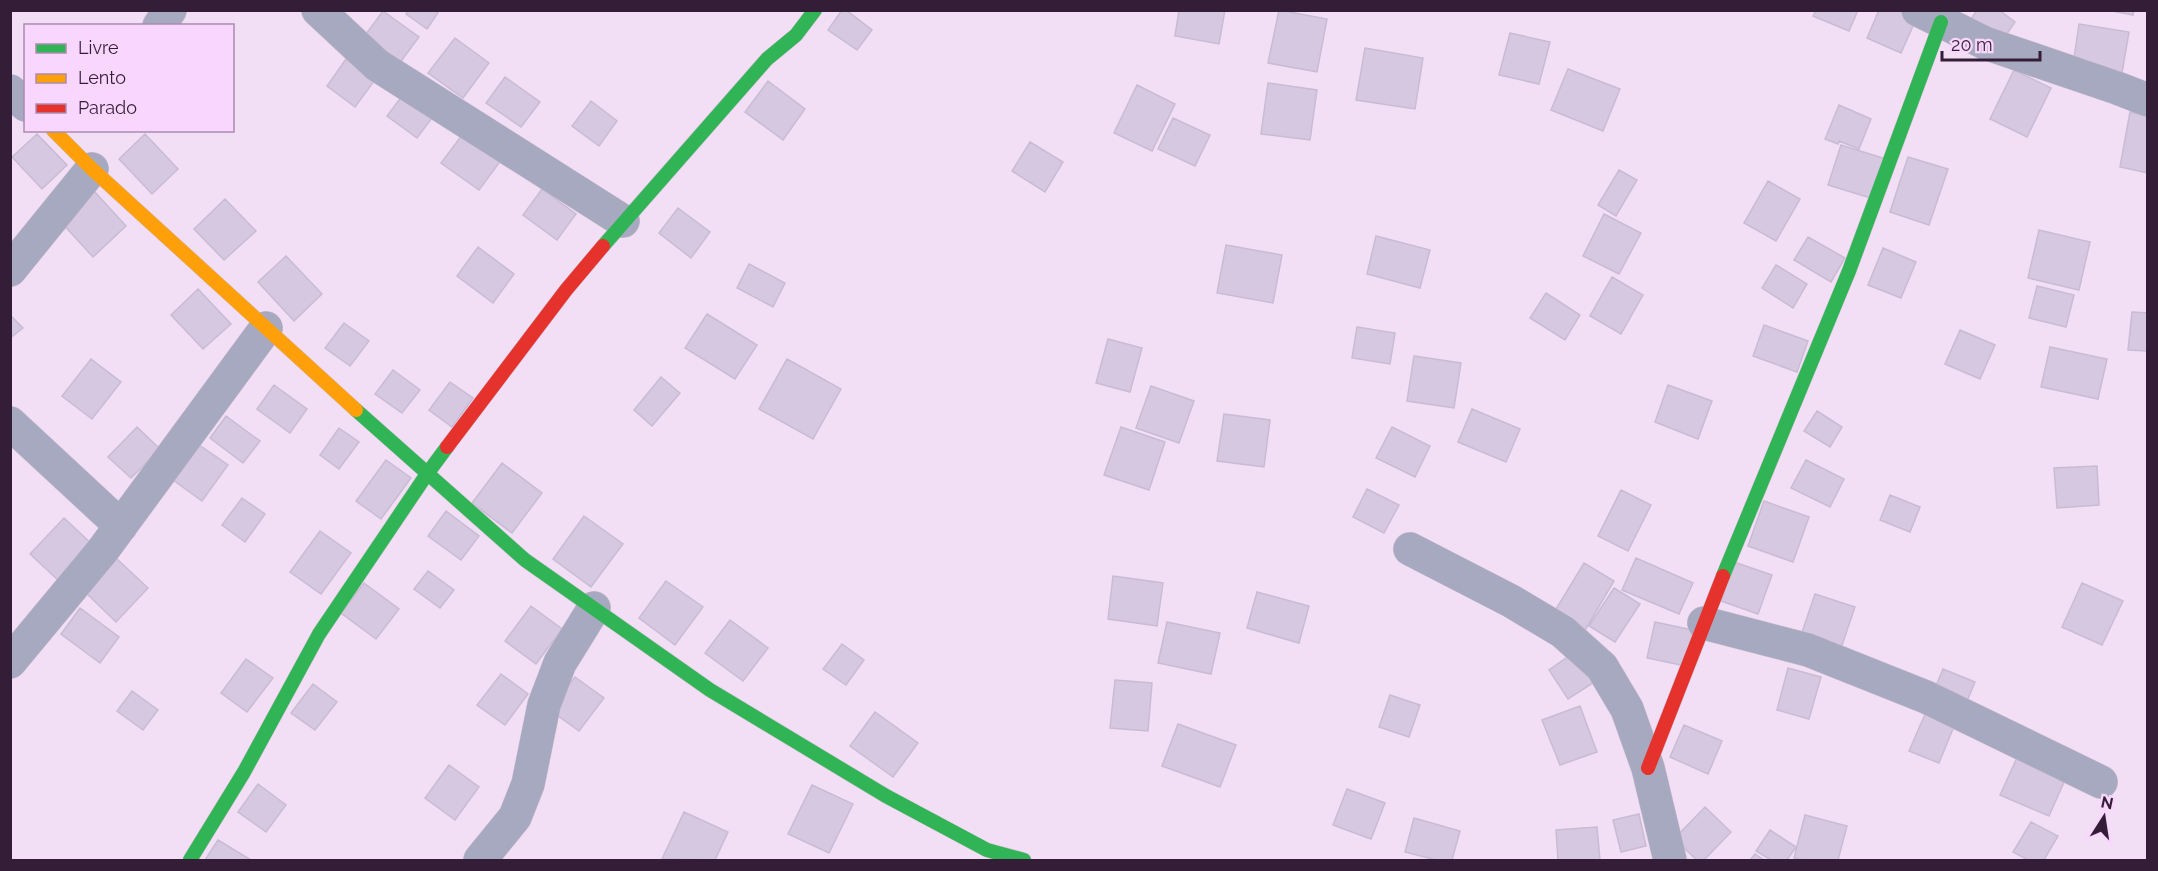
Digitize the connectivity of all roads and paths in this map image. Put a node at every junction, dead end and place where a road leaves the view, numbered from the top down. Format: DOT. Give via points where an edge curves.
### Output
graph roads {
  1 [pos="170,10"];
  2 [pos="318,10"];
  3 [pos="815,10"];
  4 [pos="1929,16"];
  5 [pos="160,24"];
  6 [pos="10,91"];
  7 [pos="2148,100"];
  8 [pos="24,103"];
  9 [pos="64,134"];
  10 [pos="92,169"];
  11 [pos="623,221"];
  12 [pos="10,270"];
  13 [pos="266,328"];
  14 [pos="10,423"];
  15 [pos="427,474"];
  16 [pos="121,526"];
  17 [pos="1410,549"];
  18 [pos="594,608"];
  19 [pos="1704,623"];
  20 [pos="10,662"];
  21 [pos="1648,768"];
  22 [pos="2101,782"];
  23 [pos="1667,860"];
  24 [pos="190,861"];
  25 [pos="480,861"];
  26 [pos="1024,861"];
  1 -- 5 [label="street"];
  2 -- 11 [label="street" via="377,65"];
  3 -- 11 [label="street"];
  4 -- 7 [label="street" via="1985,43"];
  4 -- 19 [label="street" via="1849,271"];
  6 -- 8 [label="street"];
  9 -- 10 [label="street"];
  10 -- 12 [label="street"];
  10 -- 13 [label="street"];
  11 -- 15 [label="street"];
  13 -- 15 [label="street"];
  13 -- 16 [label="street"];
  14 -- 16 [label="street"];
  15 -- 18 [label="street" via="525,560"];
  15 -- 24 [label="street" via="319,634"];
  16 -- 20 [label="street"];
  17 -- 21 [label="street" via="1563,632 1602,667 1627,709"];
  18 -- 25 [label="street" via="560,663 544,705 528,784 515,817"];
  18 -- 26 [label="street" via="710,690 886,796 987,850"];
  19 -- 21 [label="street"];
  19 -- 22 [label="street" via="1808,650 1915,693"];
  21 -- 23 [label="street"];
}
